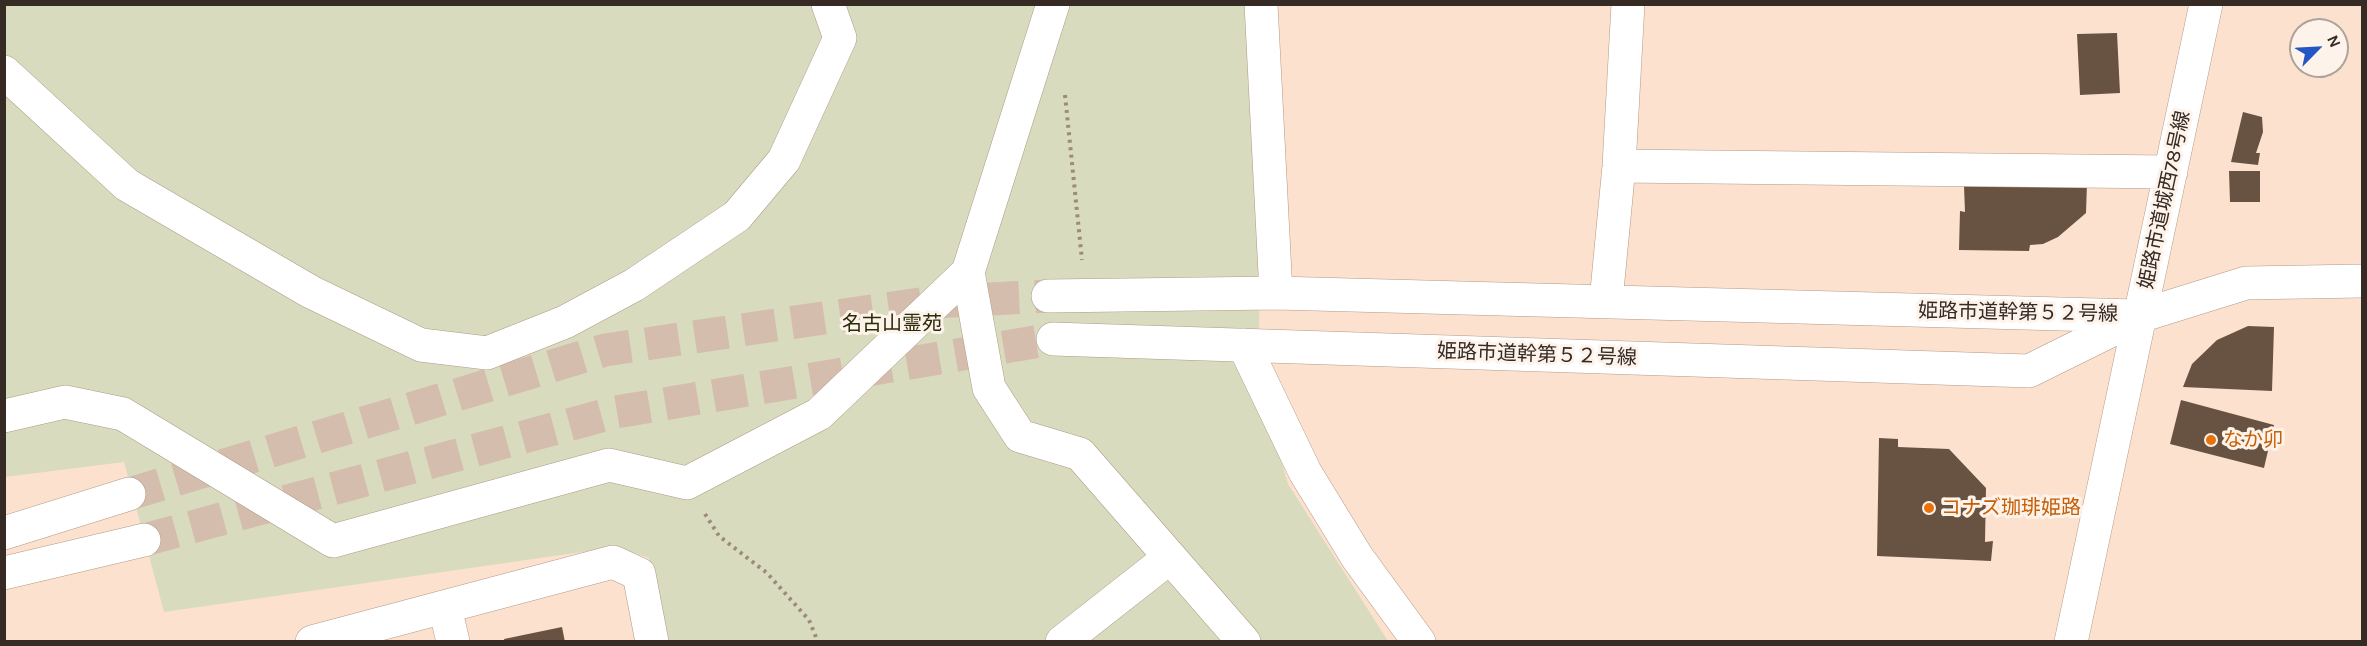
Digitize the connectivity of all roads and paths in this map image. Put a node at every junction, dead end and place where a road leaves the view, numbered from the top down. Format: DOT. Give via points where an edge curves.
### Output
graph roads {
  1 [pos="828,4"];
  2 [pos="1053,4"];
  3 [pos="1261,4"];
  4 [pos="1628,4"];
  5 [pos="2206,4"];
  6 [pos="4,72"];
  7 [pos="1064,86"];
  8 [pos="1619,166"];
  9 [pos="2171,172"];
  10 [pos="968,272"];
  11 [pos="2362,281"];
  12 [pos="1276,293"];
  13 [pos="1048,296"];
  14 [pos="1086,296"];
  15 [pos="1606,301"];
  16 [pos="2140,316"];
  17 [pos="1053,339"];
  18 [pos="1244,345"];
  19 [pos="4,416"];
  20 [pos="687,483"];
  21 [pos="129,494"];
  22 [pos="4,533"];
  23 [pos="144,540"];
  24 [pos="1169,558"];
  25 [pos="4,573"];
  26 [pos="445,607"];
  27 [pos="312,642"];
  28 [pos="453,642"];
  29 [pos="652,642"];
  30 [pos="818,642"];
  31 [pos="1062,642"];
  32 [pos="1244,642"];
  33 [pos="1419,642"];
  34 [pos="2070,642"];
  1 -- 6 [label="street" via="840,38 784,160 737,216 634,285 585,312 487,353 421,345 311,292 126,185"];
  2 -- 10 [label="street"];
  3 -- 12 [label="street"];
  4 -- 8 [label="street"];
  5 -- 9 [label="street, 姫路市道城西78号線"];
  7 -- 14 [label="path"];
  8 -- 9 [label="street"];
  8 -- 15 [label="street"];
  9 -- 16 [label="street, 姫路市道城西78号線"];
  10 -- 20 [label="street" via="819,414"];
  10 -- 24 [label="street" via="989,388 1020,436 1080,454"];
  11 -- 16 [label="street" via="2246,283"];
  12 -- 14 [label="street, 姫路市道幹第５２号線"];
  12 -- 15 [label="street, 姫路市道幹第５２号線"];
  13 -- 14 [label="street, 姫路市道幹第５２号線"];
  15 -- 16 [label="street, 姫路市道幹第５２号線"];
  16 -- 18 [label="street, 姫路市道幹第５２号線" via="2029,371"];
  16 -- 34 [label="street, 姫路市道城西78号線"];
  17 -- 18 [label="street, 姫路市道幹第５２号線"];
  18 -- 33 [label="street" via="1305,472 1357,557"];
  19 -- 20 [label="street" via="65,402 123,414 333,541 609,465"];
  20 -- 30 [label="path" via="719,536 767,573 809,620"];
  21 -- 22 [label="street"];
  23 -- 25 [label="street"];
  24 -- 31 [label="street"];
  24 -- 32 [label="street"];
  26 -- 27 [label="street"];
  26 -- 28 [label="street"];
  26 -- 29 [label="street" via="613,562 639,574"];
}
